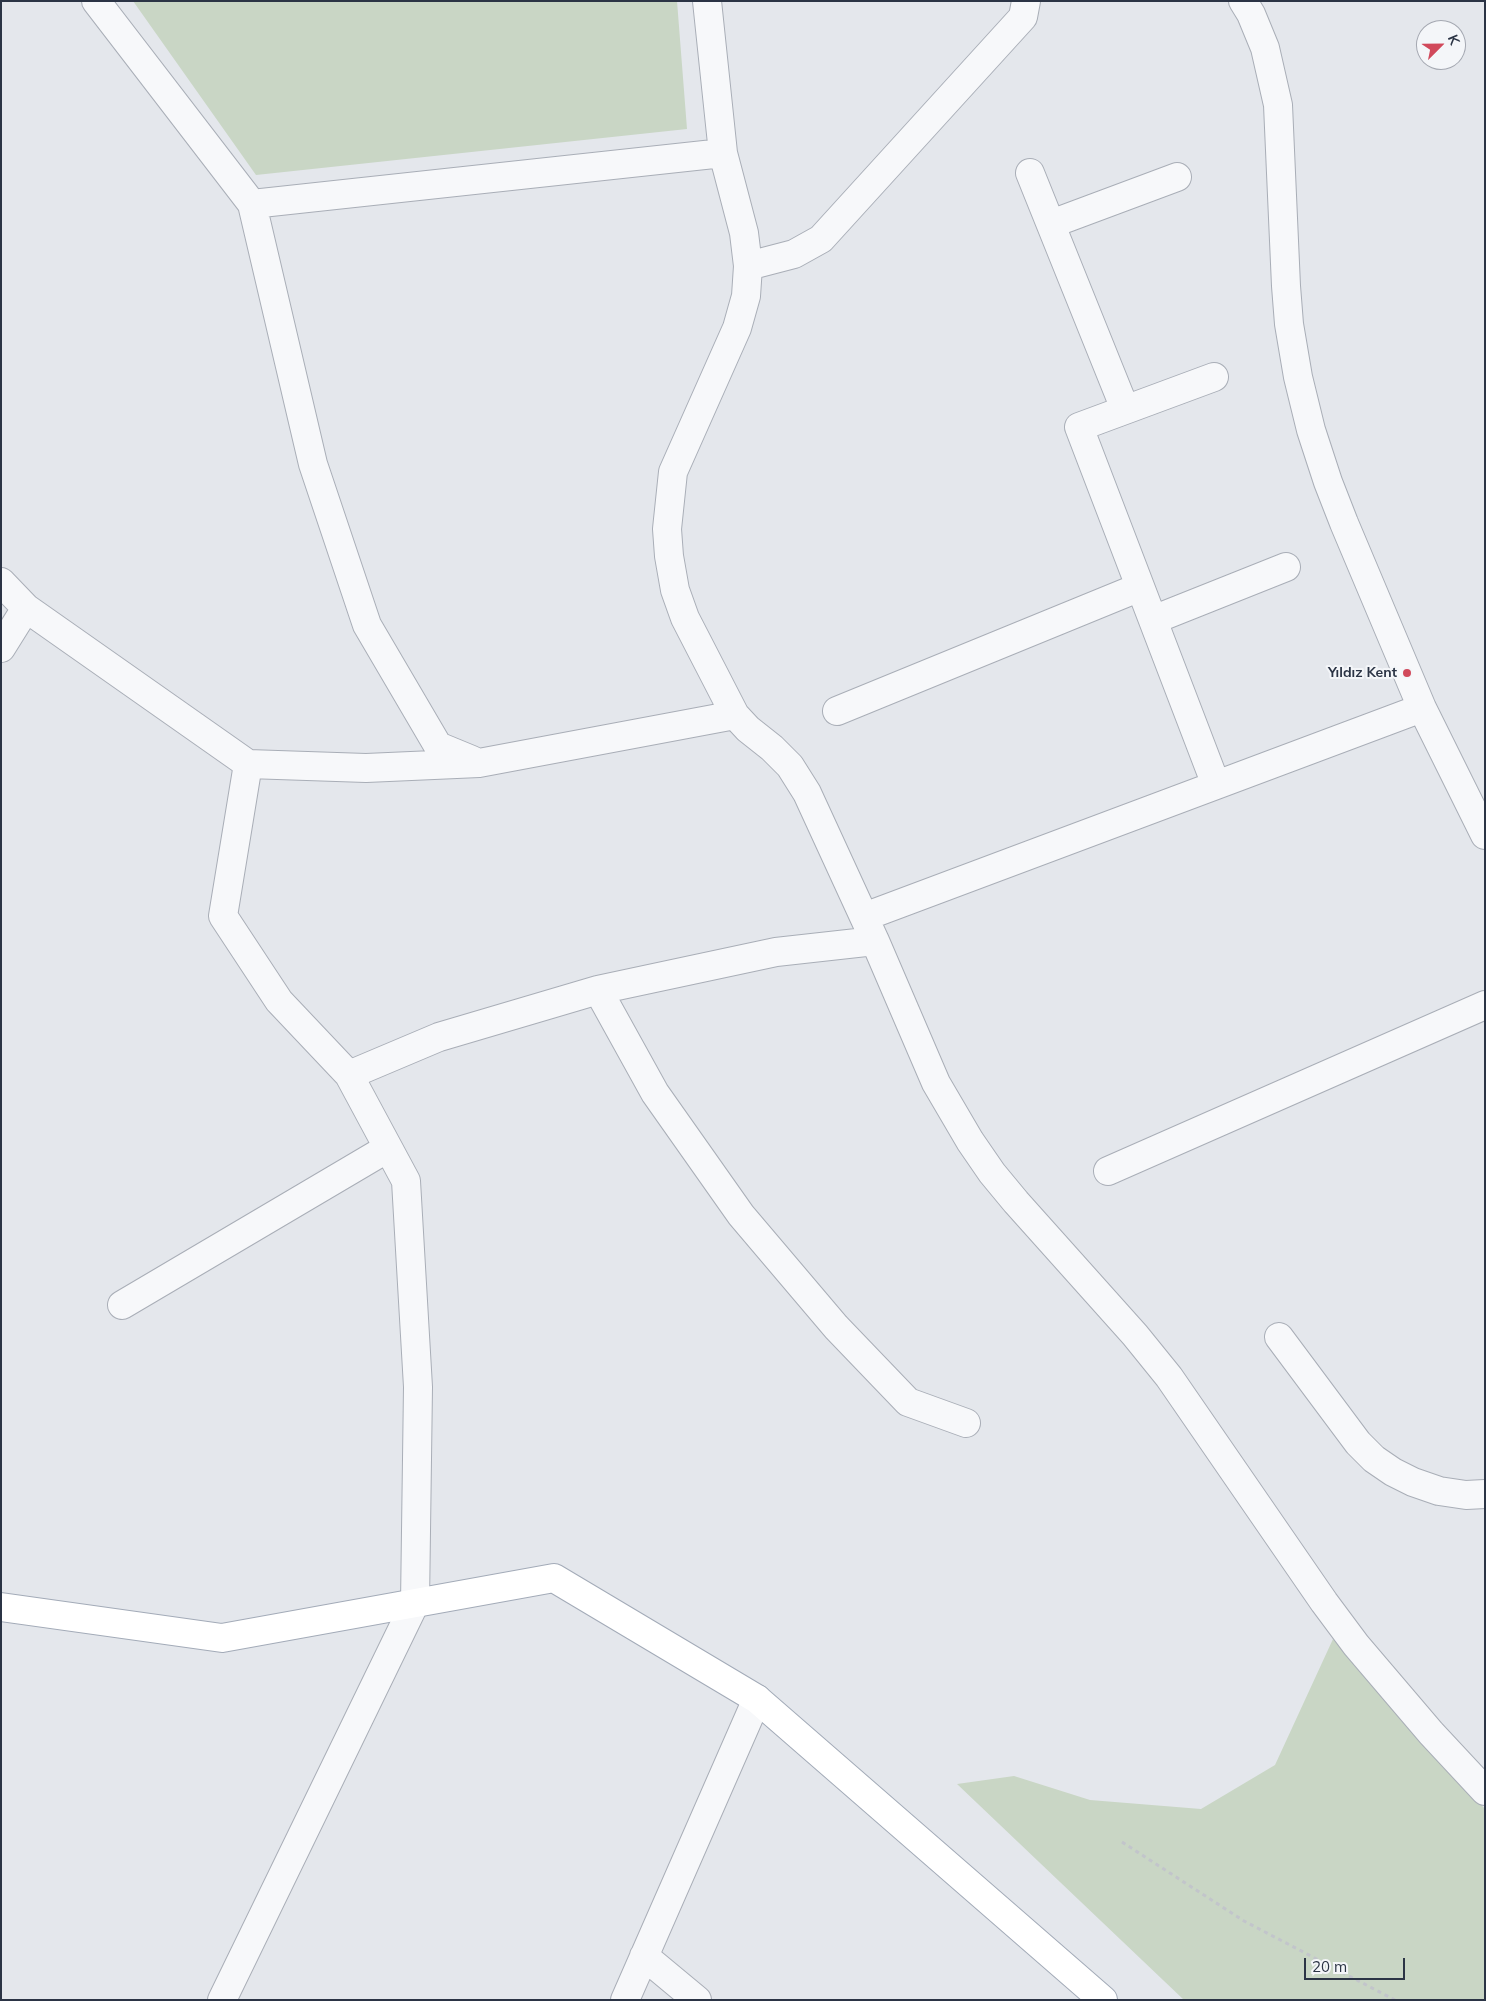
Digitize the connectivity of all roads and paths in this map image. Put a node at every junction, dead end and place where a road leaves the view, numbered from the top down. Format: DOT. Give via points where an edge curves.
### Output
graph roads {
  1 [pos="96,1"];
  2 [pos="707,1"];
  3 [pos="1026,1"];
  4 [pos="1243,1"];
  5 [pos="723,153"];
  6 [pos="1030,174"];
  7 [pos="1177,176"];
  8 [pos="252,204"];
  9 [pos="1051,224"];
  10 [pos="748,266"];
  11 [pos="1214,377"];
  12 [pos="1125,409"];
  13 [pos="1286,567"];
  14 [pos="1,582"];
  15 [pos="1140,587"];
  16 [pos="26,608"];
  17 [pos="1153,620"];
  18 [pos="1,648"];
  19 [pos="1422,708"];
  20 [pos="837,711"];
  21 [pos="735,715"];
  22 [pos="479,763"];
  23 [pos="248,764"];
  24 [pos="1216,785"];
  25 [pos="1485,835"];
  26 [pos="869,929"];
  27 [pos="598,990"];
  28 [pos="1485,1005"];
  29 [pos="349,1075"];
  30 [pos="388,1148"];
  31 [pos="1108,1171"];
  32 [pos="122,1305"];
  33 [pos="1279,1337"];
  34 [pos="966,1423"];
  35 [pos="1485,1494"];
  36 [pos="415,1604"];
  37 [pos="1,1607"];
  38 [pos="757,1699"];
  39 [pos="1485,1791"];
  40 [pos="1122,1842"];
  41 [pos="644,1956"];
  42 [pos="222,2000"];
  43 [pos="625,2000"];
  44 [pos="697,2000"];
  45 [pos="1103,2000"];
  46 [pos="1395,2000"];
  1 -- 8 [label="street"];
  2 -- 5 [label="street"];
  3 -- 10 [label="street" via="1024,17 821,239 794,254"];
  4 -- 19 [label="street" via="1265,48 1278,104 1289,324 1311,430 1344,523"];
  5 -- 8 [label="street"];
  5 -- 10 [label="street" via="744,233"];
  6 -- 9 [label="street"];
  7 -- 9 [label="street"];
  8 -- 22 [label="street" via="313,464 367,625 438,746"];
  9 -- 12 [label="street"];
  10 -- 21 [label="street" via="746,296 737,328 673,472 667,529 675,590 685,618"];
  11 -- 12 [label="street"];
  12 -- 15 [label="street" via="1079,427"];
  13 -- 17 [label="street"];
  14 -- 16 [label="street"];
  15 -- 17 [label="street"];
  15 -- 20 [label="street"];
  16 -- 18 [label="street"];
  16 -- 23 [label="street"];
  17 -- 24 [label="street"];
  19 -- 24 [label="street"];
  19 -- 25 [label="street"];
  21 -- 22 [label="street"];
  21 -- 26 [label="street" via="790,766 807,793"];
  22 -- 23 [label="street" via="366,768"];
  23 -- 29 [label="street" via="224,916 279,1001"];
  24 -- 26 [label="street"];
  26 -- 27 [label="street"];
  26 -- 39 [label="street" via="936,1083 992,1173 1169,1377 1356,1645"];
  27 -- 29 [label="street" via="439,1037"];
  27 -- 34 [label="street" via="655,1093 753,1230 836,1326 908,1402"];
  28 -- 31 [label="street"];
  29 -- 30 [label="street"];
  30 -- 32 [label="street"];
  30 -- 36 [label="street" via="406,1181 418,1377"];
  33 -- 35 [label="street" via="1358,1443 1374,1459 1413,1482 1439,1491"];
  36 -- 37 [label="main road" via="222,1638"];
  36 -- 38 [label="main road" via="554,1578"];
  36 -- 42 [label="street"];
  38 -- 41 [label="street"];
  38 -- 45 [label="main road"];
  40 -- 46 [label="path" via="1244,1920"];
  41 -- 43 [label="street"];
  41 -- 44 [label="street"];
}
